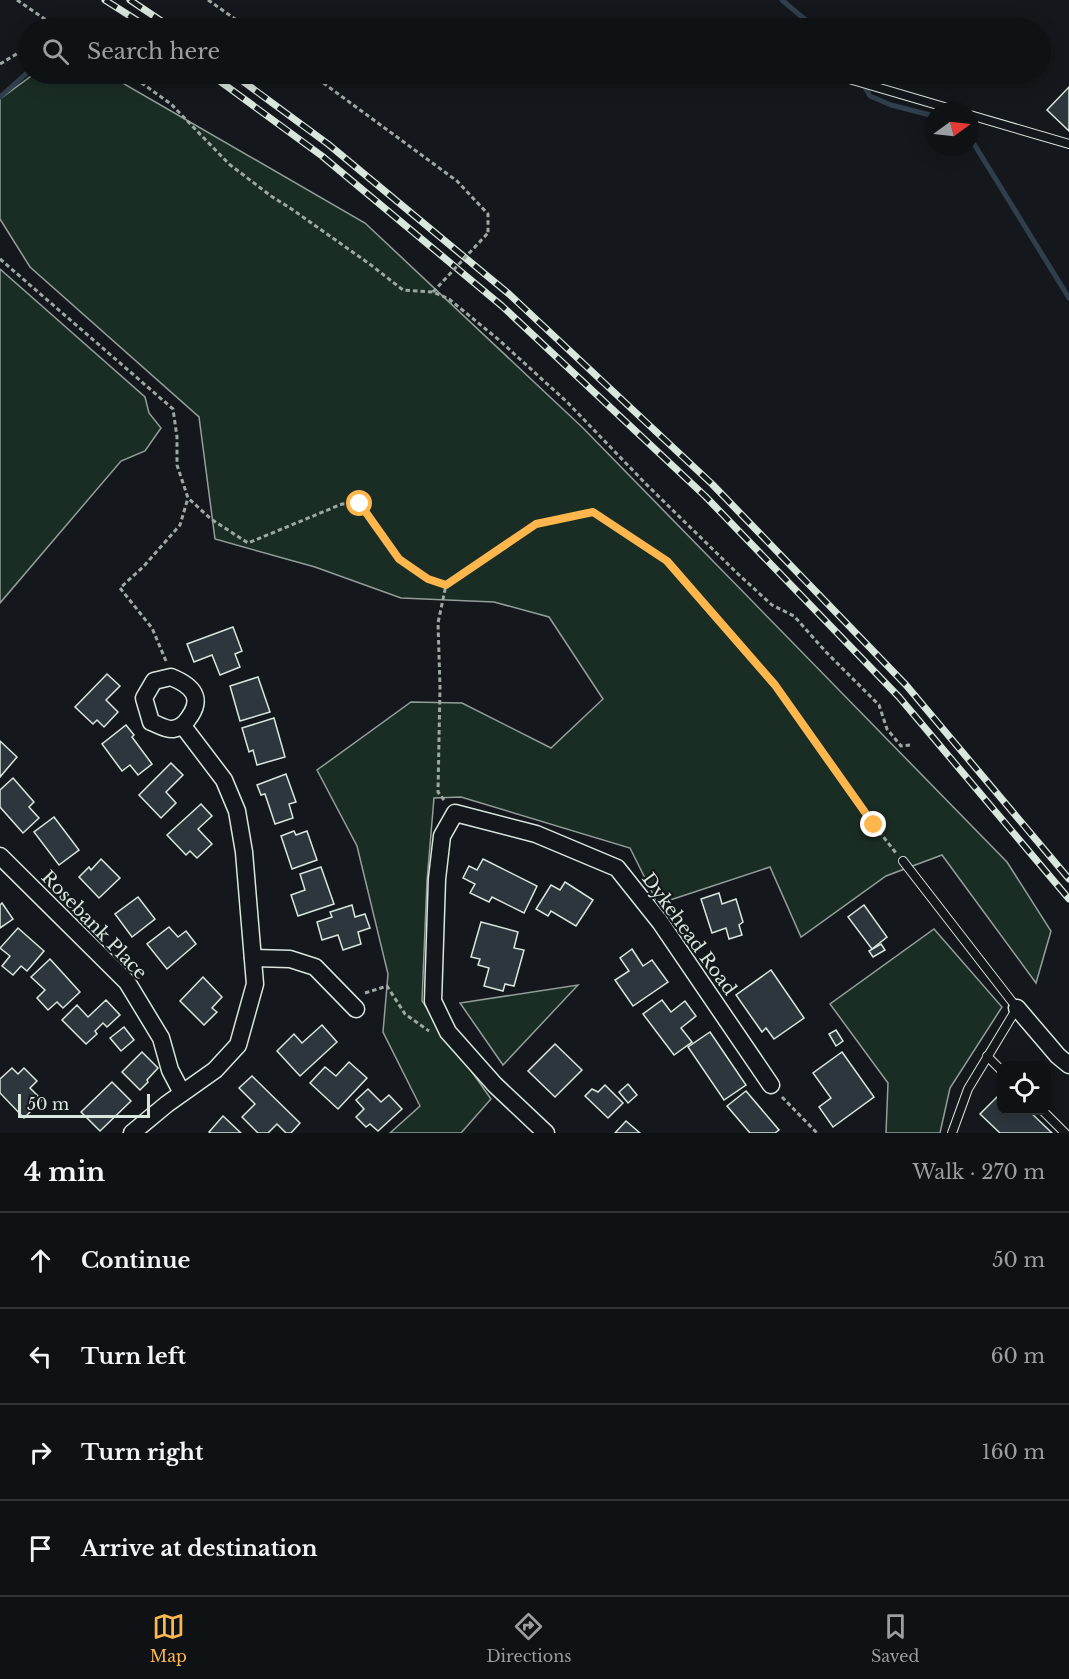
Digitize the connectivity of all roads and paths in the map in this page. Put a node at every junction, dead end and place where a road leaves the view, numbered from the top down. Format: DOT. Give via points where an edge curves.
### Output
graph roads {
  1 [pos="17,0"];
  2 [pos="208,0"];
  3 [pos="43,18"];
  4 [pos="234,18"];
  5 [pos="18,53"];
  6 [pos="0,64"];
  7 [pos="143,84"];
  8 [pos="325,84"];
  9 [pos="866,84"];
  10 [pos="927,102"];
  11 [pos="979,118"];
  12 [pos="1069,144"];
  13 [pos="0,259"];
  14 [pos="433,292"];
  15 [pos="188,498"];
  16 [pos="446,585"];
  17 [pos="171,677"];
  18 [pos="183,726"];
  19 [pos="910,745"];
  20 [pos="455,813"];
  21 [pos="0,856"];
  22 [pos="903,861"];
  23 [pos="253,958"];
  24 [pos="351,1004"];
  25 [pos="1017,1008"];
  26 [pos="448,1032"];
  27 [pos="987,1056"];
  28 [pos="1069,1065"];
  29 [pos="997,1066"];
  30 [pos="771,1085"];
  31 [pos="182,1093"];
  32 [pos="1047,1115"];
  33 [pos="132,1133"];
  34 [pos="546,1133"];
  35 [pos="817,1133"];
  36 [pos="952,1133"];
  37 [pos="1065,1133"];
  1 -- 3 [label="path"];
  2 -- 4 [label="path"];
  5 -- 6 [label="path"];
  7 -- 14 [label="path" via="171,104 229,164 271,196 403,290"];
  8 -- 14 [label="path, bridge" via="457,181 488,214 488,233"];
  9 -- 10 [label="lane"];
  11 -- 12 [label="lane"];
  13 -- 15 [label="path" via="173,409 177,465"];
  14 -- 19 [label="path" via="449,299 499,340 567,402 738,574 772,605 794,616 879,705 887,729 901,746"];
  15 -- 16 [label="path" via="248,543 342,504 360,504 399,559 428,579"];
  15 -- 17 [label="path" via="180,525 120,588 152,628"];
  16 -- 20 [label="path" via="438,623 438,792"];
  16 -- 22 [label="path" via="536,524 593,512 667,561 775,685"];
  17 -- 18 [label="street" via="187,683 195,696 195,710"];
  17 -- 18 [label="street" via="154,681 144,698 151,722 170,730"];
  18 -- 23 [label="street" via="224,780 237,811"];
  20 -- 26 [label="street" via="442,836 433,1001"];
  20 -- 30 [label="street, Dykehead Road" via="536,834 617,868 660,922"];
  21 -- 31 [label="street, Rosebank Place" via="127,982 161,1038 170,1070"];
  22 -- 25 [label="lane"];
  23 -- 24 [label="street" via="290,960 315,967"];
  23 -- 31 [label="street" via="255,984 238,1045 214,1070"];
  24 -- 26 [label="path" via="387,986 405,1014 428,1032"];
  25 -- 27 [label="lane"];
  25 -- 28 [label="street"];
  26 -- 34 [label="street" via="495,1085"];
  27 -- 29 [label="lane"];
  27 -- 36 [label="lane" via="968,1089"];
  30 -- 35 [label="path"];
  31 -- 33 [label="street"];
  32 -- 37 [label="lane"];
}
